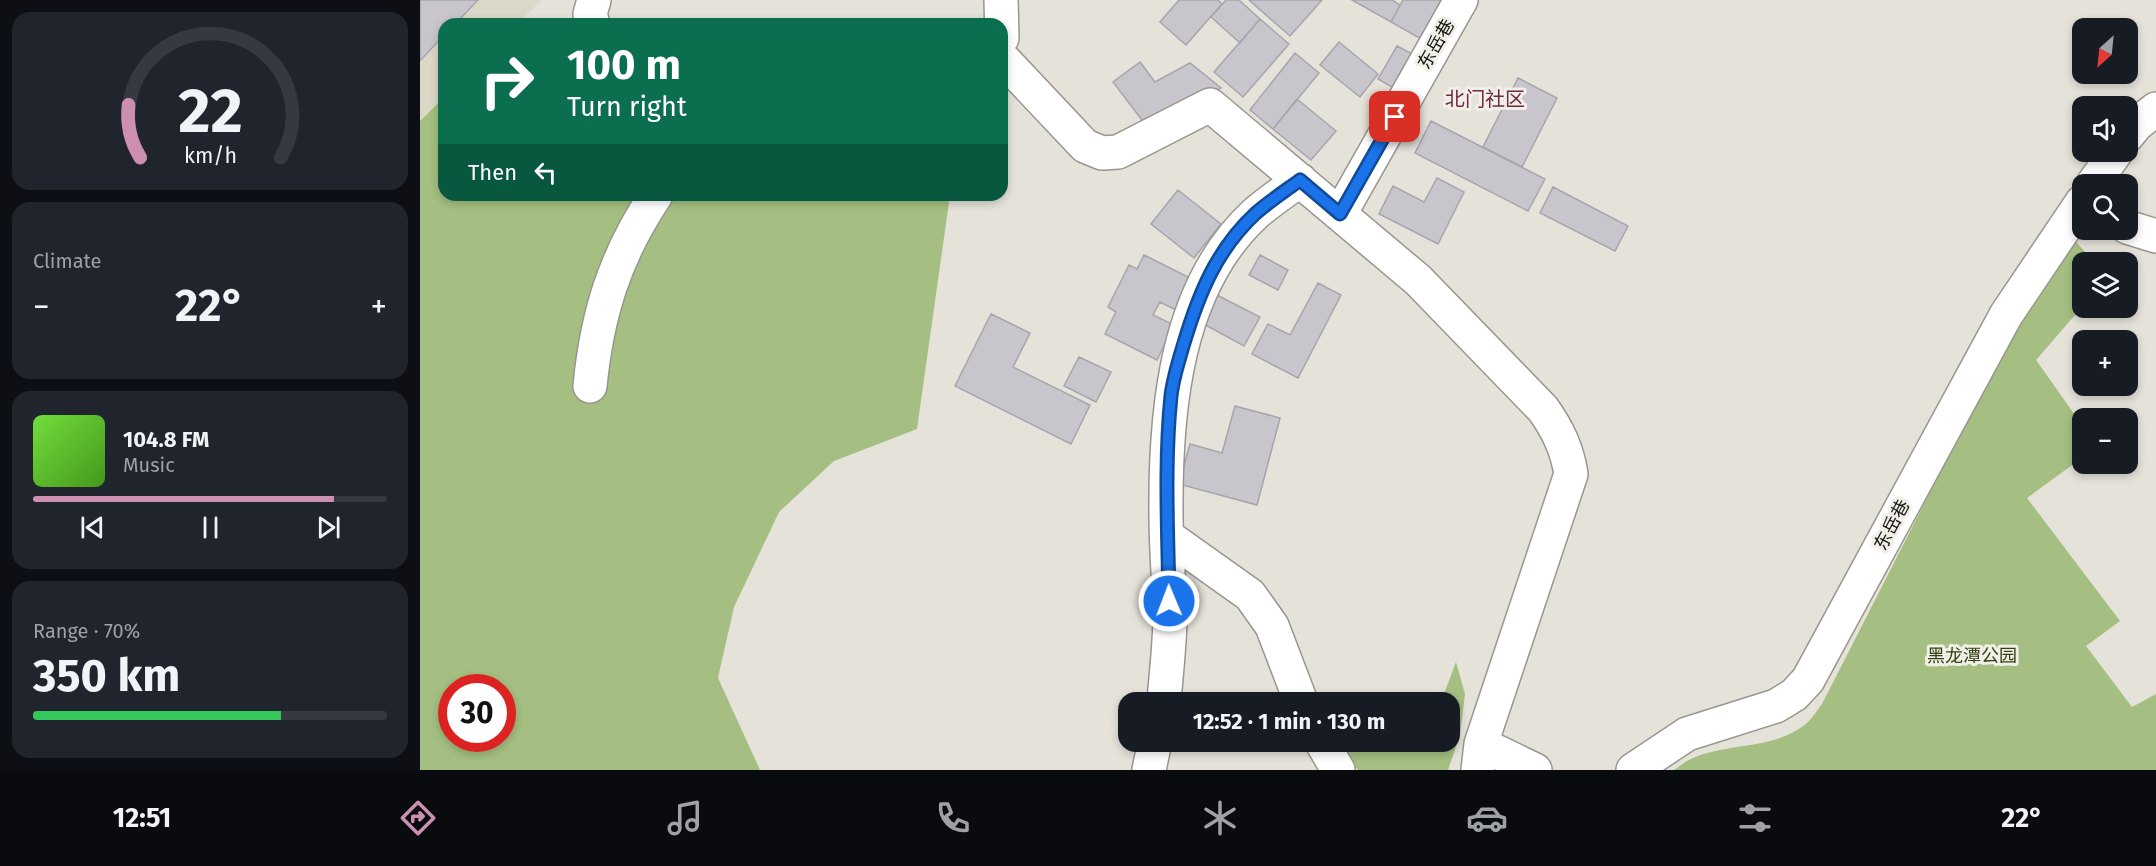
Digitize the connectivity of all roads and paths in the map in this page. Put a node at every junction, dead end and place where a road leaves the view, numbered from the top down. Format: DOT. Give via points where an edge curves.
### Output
graph roads {
  1 [pos="594,0"];
  2 [pos="1001,0"];
  3 [pos="1461,0"];
  4 [pos="591,18"];
  5 [pos="1001,18"];
  6 [pos="1008,64"];
  7 [pos="2156,109"];
  8 [pos="2138,123"];
  9 [pos="1300,180"];
  10 [pos="652,201"];
  11 [pos="1340,214"];
  12 [pos="2072,217"];
  13 [pos="2138,230"];
  14 [pos="2156,236"];
  15 [pos="590,386"];
  16 [pos="1167,536"];
  17 [pos="1165,692"];
  18 [pos="1297,692"];
  19 [pos="1153,752"];
  20 [pos="1327,752"];
  21 [pos="1480,757"];
  22 [pos="1149,770"];
  23 [pos="1338,770"];
  24 [pos="1535,770"];
  25 [pos="1634,770"];
  1 -- 4 [label="street"];
  2 -- 5 [label="street"];
  3 -- 11 [label="street, 东岳巷"];
  6 -- 9 [label="street" via="1093,150 1118,152 1210,105"];
  7 -- 8 [label="street"];
  9 -- 11 [label="street"];
  9 -- 16 [label="street" via="1255,214 1236,235 1196,301 1171,395"];
  10 -- 15 [label="street" via="610,282 593,351"];
  11 -- 21 [label="street" via="1418,280 1543,409 1568,458 1571,474"];
  12 -- 25 [label="street, 东岳巷" via="2006,315 1808,680 1776,706 1687,735"];
  13 -- 14 [label="street"];
  16 -- 17 [label="street" via="1170,619"];
  16 -- 18 [label="street" via="1250,595 1272,626"];
  19 -- 22 [label="street"];
  20 -- 23 [label="street"];
  21 -- 24 [label="street"];
}
